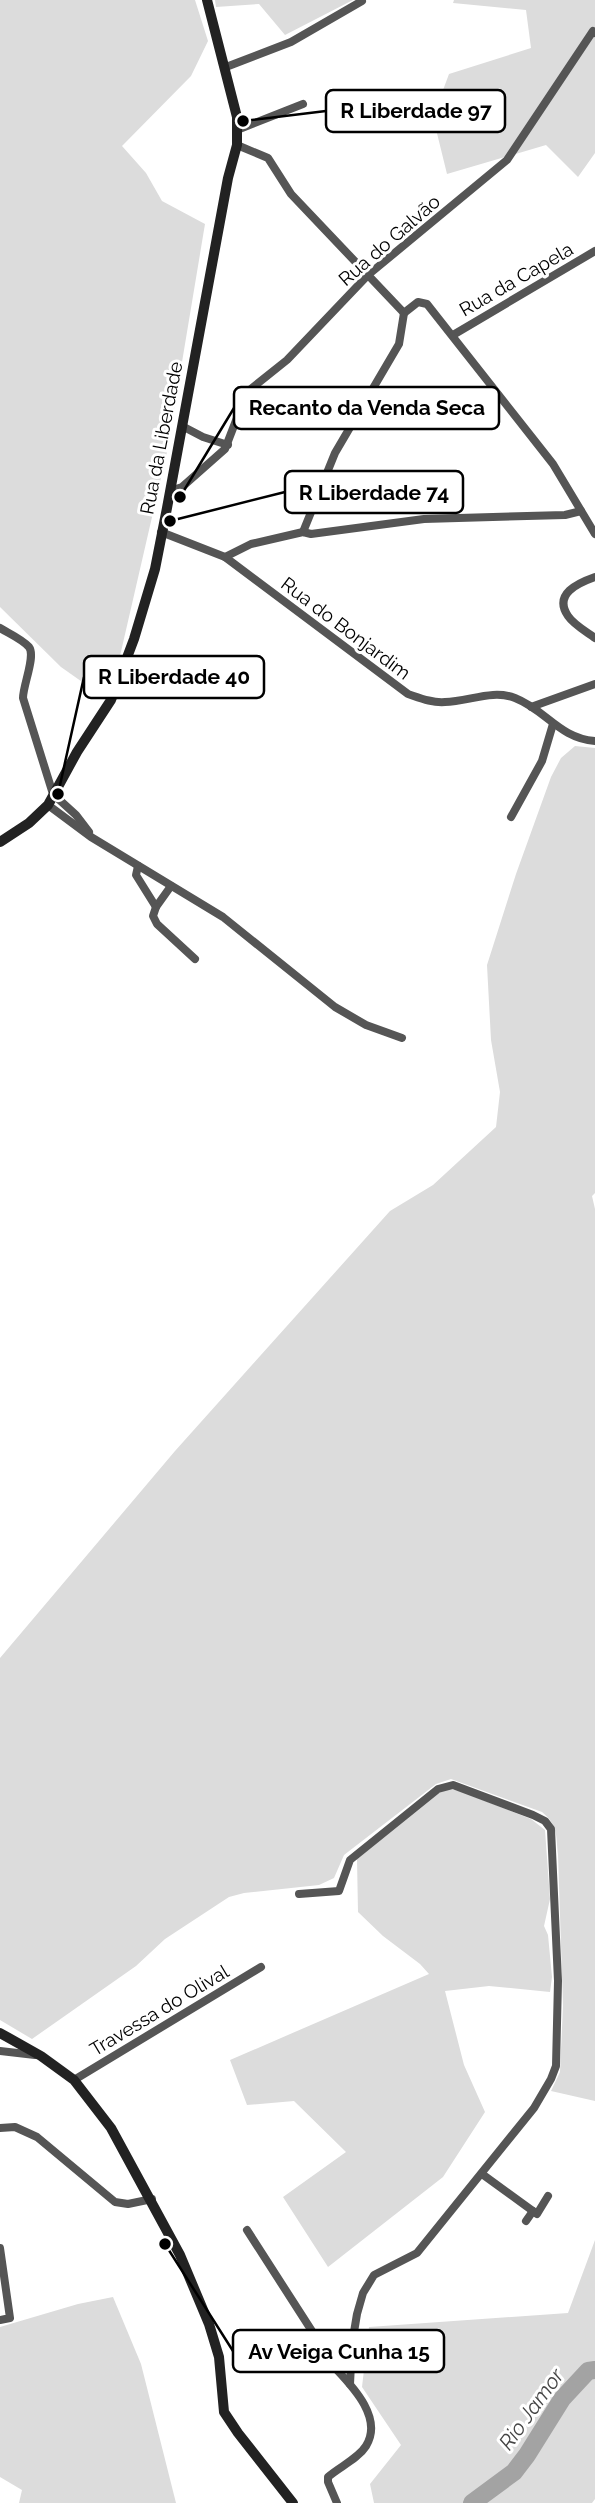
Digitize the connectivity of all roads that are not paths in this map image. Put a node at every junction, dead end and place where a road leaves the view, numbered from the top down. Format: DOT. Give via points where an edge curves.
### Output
graph roads {
  1 [pos="207,0"];
  2 [pos="362,1"];
  3 [pos="594,32"];
  4 [pos="226,67"];
  5 [pos="303,104"];
  6 [pos="237,130"];
  7 [pos="237,145"];
  8 [pos="595,251"];
  9 [pos="368,275"];
  10 [pos="404,313"];
  11 [pos="453,335"];
  12 [pos="182,426"];
  13 [pos="228,445"];
  14 [pos="170,491"];
  15 [pos="581,510"];
  16 [pos="161,532"];
  17 [pos="303,532"];
  18 [pos="595,534"];
  19 [pos="225,557"];
  20 [pos="595,577"];
  21 [pos="0,628"];
  22 [pos="595,638"];
  23 [pos="595,684"];
  24 [pos="531,707"];
  25 [pos="553,724"];
  26 [pos="595,741"];
  27 [pos="51,800"];
  28 [pos="511,817"];
  29 [pos="0,842"];
  30 [pos="138,866"];
  31 [pos="172,886"];
  32 [pos="156,907"];
  33 [pos="195,959"];
  34 [pos="402,1038"];
  35 [pos="299,1894"];
  36 [pos="261,1967"];
  37 [pos="0,2035"];
  38 [pos="0,2051"];
  39 [pos="41,2056"];
  40 [pos="74,2080"];
  41 [pos="0,2128"];
  42 [pos="482,2174"];
  43 [pos="548,2196"];
  44 [pos="152,2199"];
  45 [pos="533,2211"];
  46 [pos="526,2221"];
  47 [pos="247,2230"];
  48 [pos="0,2248"];
  49 [pos="0,2320"];
  50 [pos="350,2384"];
  51 [pos="293,2503"];
  52 [pos="337,2503"];
  1 -- 4 [label="street, Rua da Liberdade"];
  2 -- 4 [label="street" via="291,42"];
  3 -- 9 [label="street, Rua do Galvão" via="507,160"];
  4 -- 6 [label="street, Rua da Liberdade"];
  5 -- 6 [label="street"];
  6 -- 7 [label="street, Rua da Liberdade"];
  7 -- 9 [label="street" via="268,158 291,194"];
  7 -- 12 [label="street, Rua da Liberdade"];
  8 -- 11 [label="street, Rua da Capela"];
  9 -- 10 [label="street"];
  9 -- 13 [label="street, Rua do Galvão" via="287,360 247,391"];
  10 -- 11 [label="street" via="418,302 427,304"];
  10 -- 17 [label="street" via="399,344 335,453"];
  11 -- 15 [label="street" via="553,464"];
  12 -- 13 [label="street"];
  12 -- 14 [label="street, Rua da Liberdade"];
  13 -- 14 [label="street, Rua do Galvão" via="182,487"];
  14 -- 16 [label="street, Rua da Liberdade"];
  15 -- 17 [label="street" via="565,515 424,519"];
  15 -- 18 [label="street"];
  16 -- 19 [label="street, Rua do Bonjardim"];
  16 -- 27 [label="street, Rua da Liberdade" via="138,627 111,700"];
  17 -- 19 [label="street" via="251,544"];
  19 -- 24 [label="street, Rua do Bonjardim" via="408,694 444,702 497,694"];
  20 -- 22 [label="street" via="576,584 566,593 564,604 568,616"];
  21 -- 27 [label="street" via="29,648 32,656 23,698"];
  23 -- 24 [label="street"];
  24 -- 25 [label="street, Rua do Bonjardim"];
  25 -- 26 [label="street, Rua do Bonjardim" via="567,734"];
  25 -- 28 [label="street" via="542,761"];
  27 -- 29 [label="street, Rua da Liberdade" via="29,823"];
  27 -- 30 [label="street" via="76,815 95,839"];
  30 -- 31 [label="street"];
  30 -- 32 [label="street" via="136,875"];
  31 -- 32 [label="street"];
  31 -- 34 [label="street" via="234,925 335,1007 366,1026"];
  32 -- 33 [label="street" via="153,916 158,924"];
  35 -- 42 [label="street" via="338,1891 350,1860 420,1802 453,1784 533,1815 551,1829 558,1981 556,2066 534,2108"];
  36 -- 40 [label="street, Travessa do Olival"];
  37 -- 39 [label="street"];
  38 -- 39 [label="street"];
  39 -- 40 [label="street"];
  40 -- 44 [label="street" via="111,2128"];
  41 -- 44 [label="street" via="15,2127 37,2137 115,2202"];
  42 -- 45 [label="street"];
  42 -- 50 [label="street" via="417,2253 374,2276 363,2293 356,2314"];
  43 -- 45 [label="street" via="537,2214"];
  44 -- 51 [label="street" via="209,2324 219,2357 224,2412"];
  45 -- 46 [label="street"];
  47 -- 50 [label="street"];
  48 -- 49 [label="street" via="10,2318"];
  50 -- 52 [label="street" via="371,2420 371,2434 366,2446 328,2477"];
}
